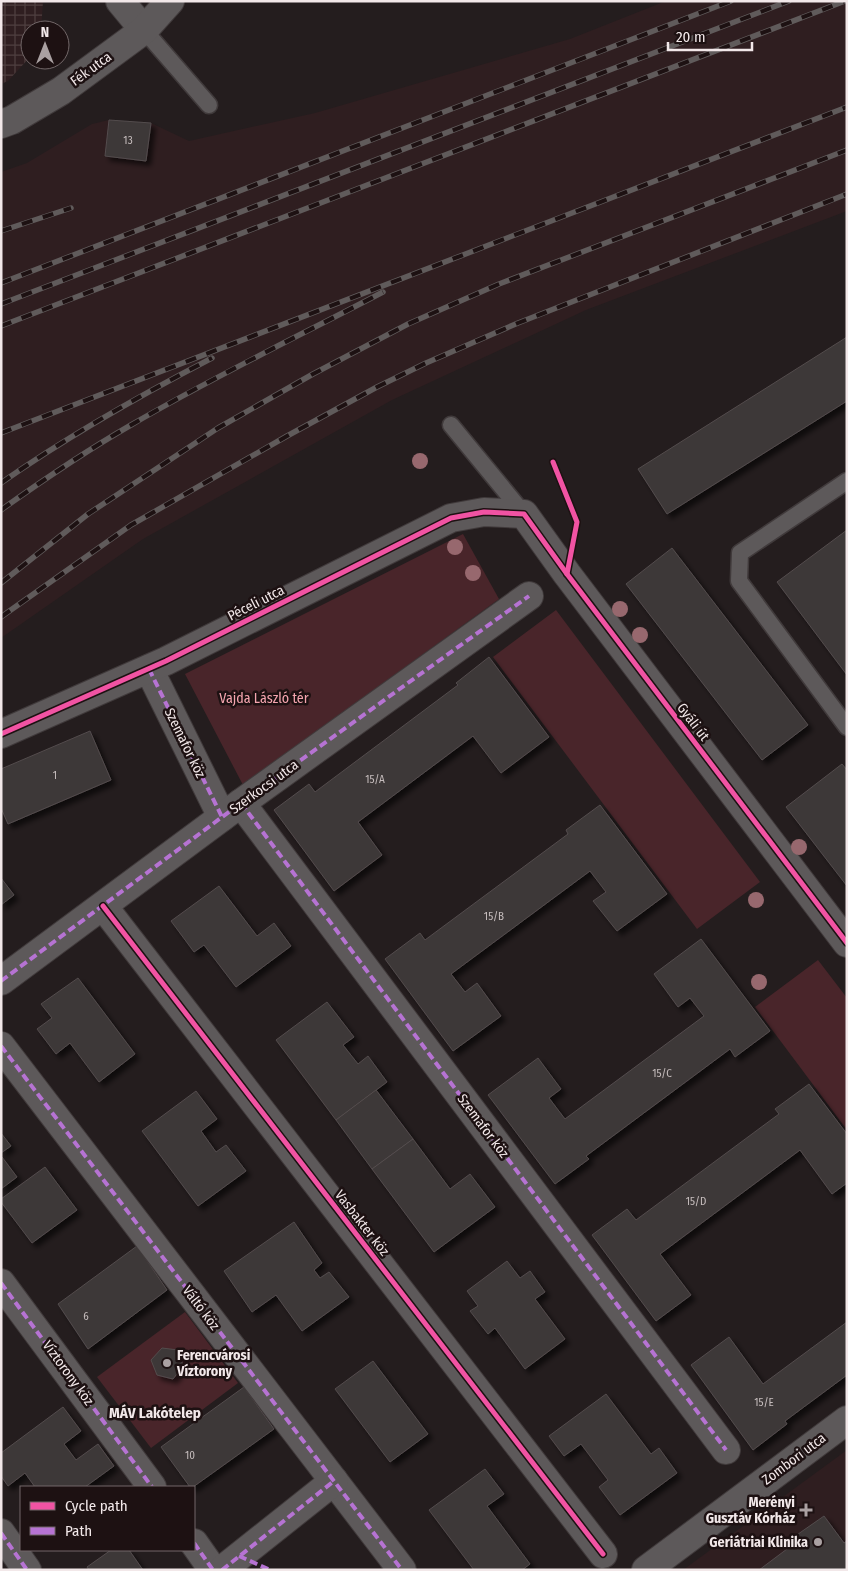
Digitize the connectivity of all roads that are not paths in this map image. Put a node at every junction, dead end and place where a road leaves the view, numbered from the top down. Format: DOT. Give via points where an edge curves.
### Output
graph roads {
  1 [pos="120,1"];
  2 [pos="170,1"];
  3 [pos="144,30"];
  4 [pos="209,105"];
  5 [pos="1,124"];
  6 [pos="451,426"];
  7 [pos="847,481"];
  8 [pos="524,514"];
  9 [pos="529,596"];
  10 [pos="149,669"];
  11 [pos="847,727"];
  12 [pos="1,734"];
  13 [pos="231,810"];
  14 [pos="103,906"];
  15 [pos="847,943"];
  16 [pos="1,981"];
  17 [pos="1,1046"];
  18 [pos="1,1283"];
  19 [pos="847,1420"];
  20 [pos="726,1450"];
  21 [pos="334,1481"];
  22 [pos="151,1486"];
  23 [pos="1,1533"];
  24 [pos="195,1544"];
  25 [pos="603,1554"];
  26 [pos="27,1570"];
  27 [pos="213,1570"];
  28 [pos="222,1570"];
  29 [pos="402,1570"];
  30 [pos="646,1570"];
  1 -- 3 [label="street"];
  2 -- 3 [label="street, Fék utca"];
  3 -- 4 [label="lane"];
  3 -- 5 [label="street, Fék utca" via="61,91"];
  6 -- 8 [label="lane"];
  7 -- 11 [label="lane" via="740,553 739,581"];
  8 -- 10 [label="street, Péceli utca" via="484,512 451,518"];
  8 -- 15 [label="street, Gyáli út"];
  9 -- 13 [label="street, Szerkocsi utca"];
  10 -- 12 [label="street, Péceli utca"];
  10 -- 13 [label="street, Szemafor köz"];
  13 -- 14 [label="street, Szerkocsi utca"];
  13 -- 20 [label="street, Szemafor köz"];
  14 -- 16 [label="street, Szerkocsi utca"];
  14 -- 25 [label="street, Vasbakter köz"];
  17 -- 21 [label="street, Váltó köz"];
  18 -- 22 [label="street, Víztorony köz"];
  19 -- 30 [label="street, Zombori utca"];
  21 -- 28 [label="street"];
  21 -- 29 [label="street, Váltó köz"];
  23 -- 26 [label="street"];
  24 -- 27 [label="street"];
}
